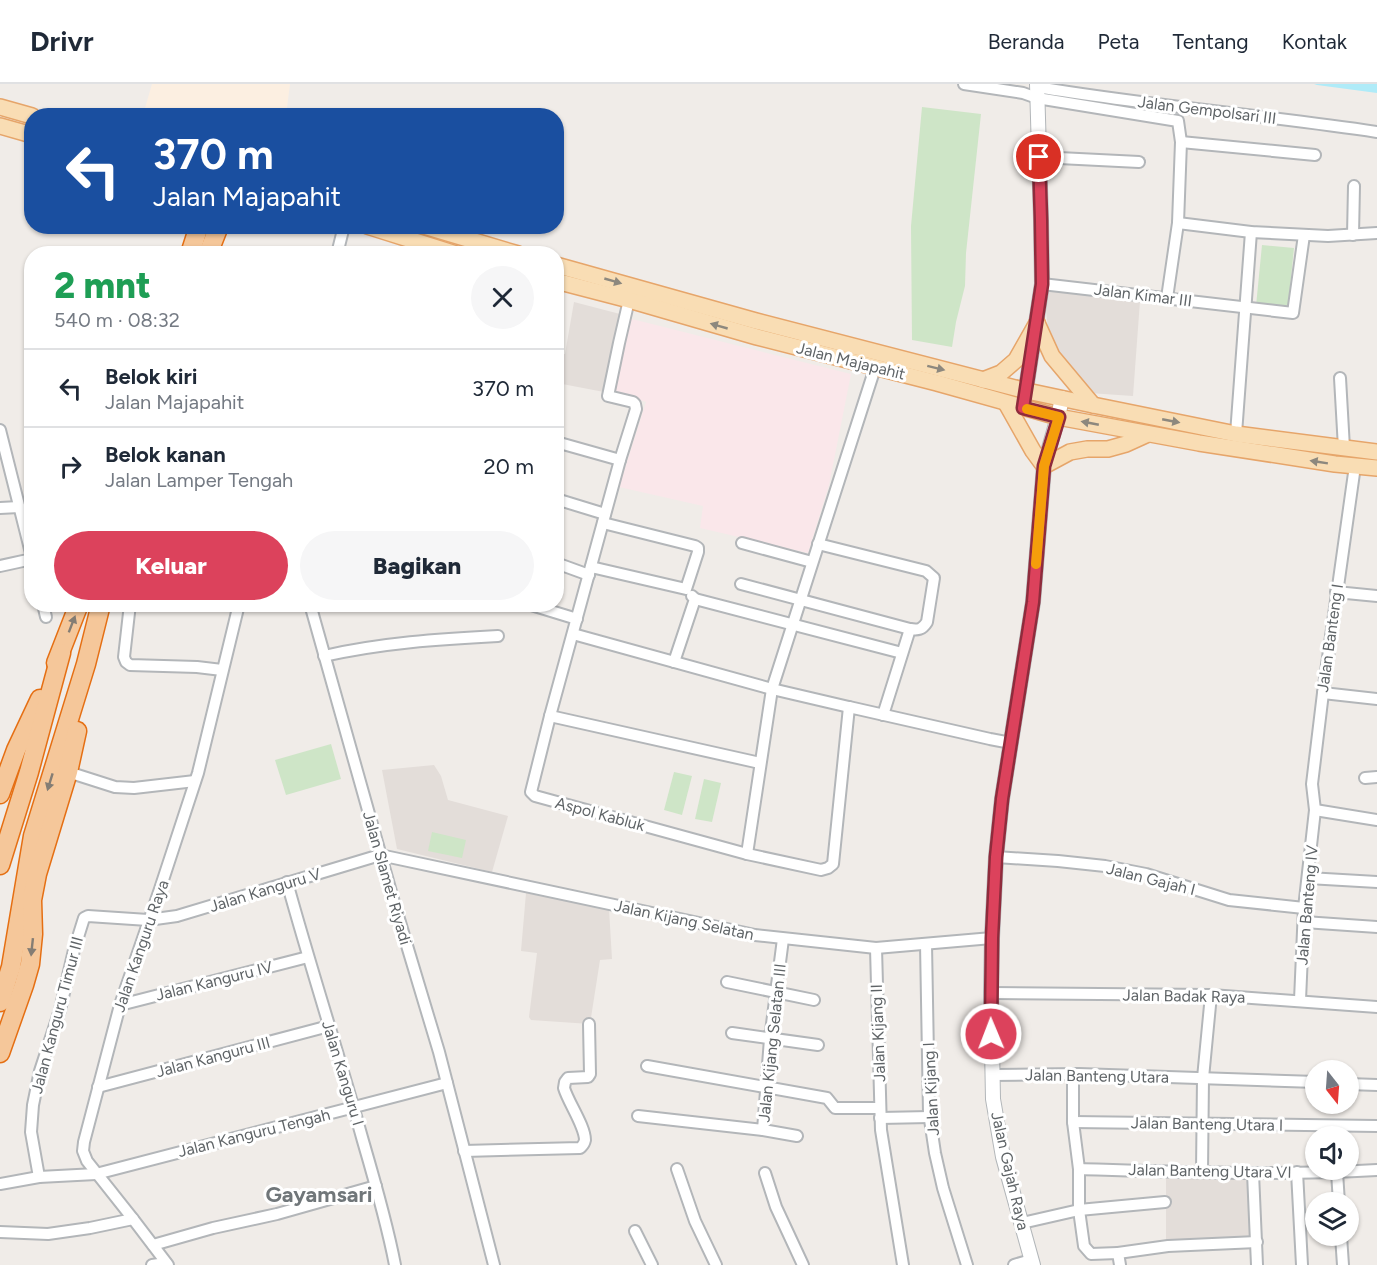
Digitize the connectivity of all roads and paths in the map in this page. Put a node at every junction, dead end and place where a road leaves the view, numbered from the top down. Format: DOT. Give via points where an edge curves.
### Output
graph roads {
  1 [pos="964,84"];
  2 [pos="1037,90"];
  3 [pos="0,107"];
  4 [pos="24,114"];
  5 [pos="0,126"];
  6 [pos="1377,132"];
  7 [pos="24,133"];
  8 [pos="1181,142"];
  9 [pos="1315,154"];
  10 [pos="1039,157"];
  11 [pos="1139,162"];
  12 [pos="1354,186"];
  13 [pos="1178,223"];
  14 [pos="1251,232"];
  15 [pos="1377,233"];
  16 [pos="392,234"];
  17 [pos="451,234"];
  18 [pos="1304,234"];
  19 [pos="1353,234"];
  20 [pos="431,246"];
  21 [pos="491,246"];
  22 [pos="564,267"];
  23 [pos="564,283"];
  24 [pos="1042,284"];
  25 [pos="1167,298"];
  26 [pos="629,300"];
  27 [pos="1244,308"];
  28 [pos="1037,323"];
  29 [pos="756,329"];
  30 [pos="875,368"];
  31 [pos="1340,378"];
  32 [pos="983,380"];
  33 [pos="1027,391"];
  34 [pos="1062,398"];
  35 [pos="1005,403"];
  36 [pos="1093,405"];
  37 [pos="1023,408"];
  38 [pos="1059,417"];
  39 [pos="1148,434"];
  40 [pos="1236,434"];
  41 [pos="1,436"];
  42 [pos="564,444"];
  43 [pos="1344,448"];
  44 [pos="1377,452"];
  45 [pos="620,460"];
  46 [pos="1044,466"];
  47 [pos="1354,466"];
  48 [pos="1377,468"];
  49 [pos="564,502"];
  50 [pos="19,507"];
  51 [pos="0,508"];
  52 [pos="604,519"];
  53 [pos="24,527"];
  54 [pos="742,543"];
  55 [pos="818,544"];
  56 [pos="24,560"];
  57 [pos="812,562"];
  58 [pos="564,565"];
  59 [pos="0,566"];
  60 [pos="590,571"];
  61 [pos="741,584"];
  62 [pos="686,589"];
  63 [pos="1336,592"];
  64 [pos="1377,596"];
  65 [pos="695,599"];
  66 [pos="800,600"];
  67 [pos="45,612"];
  68 [pos="76,612"];
  69 [pos="99,612"];
  70 [pos="129,612"];
  71 [pos="237,612"];
  72 [pos="312,612"];
  73 [pos="554,612"];
  74 [pos="46,617"];
  75 [pos="577,619"];
  76 [pos="793,625"];
  77 [pos="910,629"];
  78 [pos="573,634"];
  79 [pos="498,636"];
  80 [pos="61,653"];
  81 [pos="903,653"];
  82 [pos="324,656"];
  83 [pos="674,662"];
  84 [pos="86,664"];
  85 [pos="222,670"];
  86 [pos="772,689"];
  87 [pos="1323,693"];
  88 [pos="1377,699"];
  89 [pos="849,707"];
  90 [pos="883,715"];
  91 [pos="550,716"];
  92 [pos="1011,742"];
  93 [pos="760,763"];
  94 [pos="68,772"];
  95 [pos="1377,777"];
  96 [pos="1365,778"];
  97 [pos="195,781"];
  98 [pos="0,794"];
  99 [pos="1315,810"];
  100 [pos="1377,820"];
  101 [pos="747,854"];
  102 [pos="380,855"];
  103 [pos="996,857"];
  104 [pos="0,865"];
  105 [pos="1308,878"];
  106 [pos="287,882"];
  107 [pos="1377,882"];
  108 [pos="1304,908"];
  109 [pos="148,921"];
  110 [pos="1304,922"];
  111 [pos="1377,927"];
  112 [pos="992,938"];
  113 [pos="783,939"];
  114 [pos="926,944"];
  115 [pos="876,948"];
  116 [pos="308,957"];
  117 [pos="727,982"];
  118 [pos="776,992"];
  119 [pos="991,993"];
  120 [pos="1211,996"];
  121 [pos="814,1000"];
  122 [pos="1300,1000"];
  123 [pos="0,1002"];
  124 [pos="120,1005"];
  125 [pos="1377,1006"];
  126 [pos="590,1024"];
  127 [pos="329,1026"];
  128 [pos="732,1033"];
  129 [pos="770,1039"];
  130 [pos="818,1045"];
  131 [pos="0,1053"];
  132 [pos="647,1066"];
  133 [pos="1073,1074"];
  134 [pos="992,1075"];
  135 [pos="1203,1078"];
  136 [pos="1305,1082"];
  137 [pos="447,1083"];
  138 [pos="1359,1084"];
  139 [pos="1377,1085"];
  140 [pos="98,1088"];
  141 [pos="766,1089"];
  142 [pos="354,1107"];
  143 [pos="880,1113"];
  144 [pos="638,1116"];
  145 [pos="930,1117"];
  146 [pos="1073,1122"];
  147 [pos="1202,1125"];
  148 [pos="1377,1126"];
  149 [pos="763,1130"];
  150 [pos="797,1136"];
  151 [pos="464,1151"];
  152 [pos="677,1169"];
  153 [pos="1079,1169"];
  154 [pos="1377,1170"];
  155 [pos="1202,1171"];
  156 [pos="1359,1171"];
  157 [pos="1297,1172"];
  158 [pos="1305,1172"];
  159 [pos="765,1173"];
  160 [pos="1253,1173"];
  161 [pos="96,1174"];
  162 [pos="39,1177"];
  163 [pos="0,1184"];
  164 [pos="376,1186"];
  165 [pos="1165,1202"];
  166 [pos="1079,1210"];
  167 [pos="133,1219"];
  168 [pos="1022,1223"];
  169 [pos="635,1231"];
  170 [pos="0,1232"];
  171 [pos="1257,1242"];
  172 [pos="153,1245"];
  173 [pos="1342,1246"];
  174 [pos="1118,1252"];
  175 [pos="1032,1262"];
  176 [pos="167,1264"];
  177 [pos="152,1265"];
  178 [pos="395,1265"];
  179 [pos="494,1265"];
  180 [pos="652,1265"];
  181 [pos="716,1265"];
  182 [pos="803,1265"];
  183 [pos="903,1265"];
  184 [pos="968,1265"];
  185 [pos="1014,1265"];
  186 [pos="1120,1265"];
  187 [pos="1257,1265"];
  188 [pos="1302,1265"];
  189 [pos="1343,1265"];
  1 -- 2 [label="street" via="1023,93"];
  2 -- 6 [label="street, Jalan Gempolsari III"];
  2 -- 8 [label="street" via="1177,120"];
  2 -- 10 [label="main road"];
  3 -- 4 [label="main road"];
  5 -- 7 [label="main road"];
  8 -- 9 [label="street"];
  8 -- 13 [label="street"];
  10 -- 11 [label="street"];
  10 -- 24 [label="main road"];
  12 -- 19 [label="street"];
  13 -- 14 [label="street"];
  13 -- 25 [label="street"];
  14 -- 18 [label="street"];
  14 -- 27 [label="street"];
  15 -- 19 [label="street"];
  16 -- 20 [label="main road"];
  17 -- 21 [label="main road"];
  18 -- 19 [label="street"];
  18 -- 27 [label="street, Jalan Kimar III" via="1293,313"];
  22 -- 29 [label="main road, Jalan Majapahit, one-way"];
  23 -- 26 [label="main road, Jalan Majapahit"];
  24 -- 25 [label="street, Jalan Kimar III"];
  24 -- 28 [label="main road"];
  25 -- 27 [label="street, Jalan Kimar III"];
  29 -- 26 [label="main road, Jalan Majapahit, one-way"];
  26 -- 45 [label="street, Aspol Kabluk" via="608,396 636,404"];
  27 -- 40 [label="street"];
  28 -- 32 [label="main road" via="1016,360 1001,373"];
  28 -- 33 [label="main road"];
  28 -- 36 [label="main road" via="1052,356"];
  29 -- 30 [label="main road, Jalan Majapahit"];
  29 -- 32 [label="main road, Jalan Majapahit, one-way"];
  30 -- 35 [label="main road, Jalan Majapahit"];
  30 -- 55 [label="street"];
  31 -- 43 [label="street"];
  32 -- 33 [label="main road, Jalan Majapahit"];
  33 -- 34 [label="main road, Jalan Majapahit"];
  33 -- 37 [label="main road"];
  34 -- 36 [label="main road, Jalan Majapahit"];
  34 -- 38 [label="main road, Jalan Gajah Raya"];
  35 -- 37 [label="main road, Jalan Majapahit"];
  35 -- 46 [label="main road"];
  36 -- 40 [label="main road, Jalan Majapahit, one-way"];
  37 -- 38 [label="main road, Jalan Majapahit"];
  39 -- 38 [label="main road, Jalan Majapahit, one-way"];
  38 -- 46 [label="main road, Jalan Gajah Raya"];
  39 -- 46 [label="main road" via="1126,444 1070,452"];
  47 -- 39 [label="main road, Jalan Majapahit, one-way"];
  40 -- 43 [label="main road, Jalan Majapahit"];
  41 -- 50 [label="street"];
  42 -- 45 [label="street"];
  43 -- 44 [label="main road, Jalan Majapahit"];
  45 -- 52 [label="street, Aspol Kabluk"];
  46 -- 92 [label="main road, Jalan Gajah Raya" via="1033,602"];
  47 -- 48 [label="main road, Jalan Majapahit"];
  47 -- 63 [label="street, Jalan Banteng I"];
  49 -- 52 [label="street"];
  50 -- 51 [label="street"];
  50 -- 53 [label="street"];
  52 -- 60 [label="street, Aspol Kabluk"];
  52 -- 62 [label="street" via="698,548"];
  54 -- 57 [label="street"];
  55 -- 57 [label="street"];
  55 -- 77 [label="street" via="930,574 934,578 927,622 919,630"];
  56 -- 59 [label="street"];
  57 -- 66 [label="street"];
  58 -- 60 [label="street"];
  60 -- 62 [label="street"];
  60 -- 75 [label="street, Aspol Kabluk"];
  61 -- 66 [label="street"];
  62 -- 65 [label="street"];
  63 -- 64 [label="street"];
  63 -- 87 [label="street, Jalan Banteng I"];
  65 -- 76 [label="street"];
  65 -- 83 [label="street"];
  66 -- 76 [label="street"];
  66 -- 77 [label="street"];
  67 -- 74 [label="street"];
  80 -- 68 [label="highway, one-way"];
  69 -- 84 [label="highway"];
  70 -- 85 [label="street" via="123,657 127,664"];
  71 -- 85 [label="street, Jalan Kanguru Raya"];
  72 -- 82 [label="street, Jalan Slamet Riyadi"];
  73 -- 75 [label="street"];
  75 -- 78 [label="street, Aspol Kabluk"];
  76 -- 81 [label="street"];
  76 -- 86 [label="street"];
  77 -- 81 [label="street"];
  78 -- 83 [label="street"];
  78 -- 91 [label="street, Aspol Kabluk"];
  79 -- 82 [label="street" via="417,641"];
  80 -- 98 [label="highway"];
  80 -- 104 [label="highway"];
  81 -- 90 [label="street"];
  82 -- 102 [label="street, Jalan Slamet Riyadi"];
  83 -- 86 [label="street"];
  84 -- 94 [label="highway"];
  84 -- 123 [label="highway, one-way" via="33,836 11,967"];
  85 -- 97 [label="street, Jalan Kanguru Raya"];
  86 -- 89 [label="street"];
  86 -- 93 [label="street"];
  87 -- 88 [label="street"];
  87 -- 99 [label="street, Jalan Banteng I" via="1311,784"];
  89 -- 90 [label="street"];
  89 -- 101 [label="street, Aspol Kabluk" via="833,864 821,870"];
  90 -- 92 [label="street"];
  91 -- 93 [label="street"];
  91 -- 101 [label="street, Aspol Kabluk" via="531,792 535,796"];
  92 -- 103 [label="main road, Jalan Gajah Raya"];
  93 -- 101 [label="street"];
  94 -- 97 [label="street" via="115,788"];
  94 -- 131 [label="highway, one-way" via="37,874 30,964"];
  95 -- 96 [label="street"];
  97 -- 109 [label="street, Jalan Kanguru Raya"];
  99 -- 100 [label="street"];
  99 -- 105 [label="street, Jalan Banteng IV"];
  102 -- 106 [label="street, Jalan Kanguru V"];
  102 -- 113 [label="street, Jalan Kijang Selatan"];
  102 -- 137 [label="street, Jalan Slamet Riyadi"];
  103 -- 108 [label="street, Jalan Gajah I" via="1105,866 1146,874 1229,900"];
  103 -- 112 [label="main road, Jalan Gajah Raya"];
  105 -- 107 [label="street"];
  105 -- 108 [label="street, Jalan Banteng IV"];
  106 -- 109 [label="street, Jalan Kanguru V" via="186,914"];
  106 -- 116 [label="street, Jalan Kanguru I"];
  108 -- 110 [label="street, Jalan Banteng IV"];
  109 -- 124 [label="street, Jalan Kanguru Raya"];
  109 -- 162 [label="street, Jalan Kanguru Timur III" via="84,918 33,1105 31,1132"];
  110 -- 111 [label="street"];
  110 -- 122 [label="street, Jalan Banteng IV"];
  112 -- 114 [label="street, Jalan Kijang Selatan"];
  112 -- 119 [label="main road, Jalan Gajah Raya"];
  113 -- 115 [label="street, Jalan Kijang Selatan"];
  113 -- 118 [label="street, Jalan Kijang Selatan III"];
  114 -- 115 [label="street, Jalan Kijang Selatan"];
  114 -- 145 [label="street, Jalan Kijang I"];
  115 -- 143 [label="street, Jalan Kijang II"];
  116 -- 124 [label="street, Jalan Kanguru IV"];
  116 -- 127 [label="street, Jalan Kanguru I"];
  117 -- 118 [label="street"];
  118 -- 121 [label="street"];
  118 -- 129 [label="street, Jalan Kijang Selatan III"];
  119 -- 120 [label="street, Jalan Badak Raya"];
  119 -- 134 [label="main road, Jalan Gajah Raya"];
  120 -- 122 [label="street, Jalan Badak Raya"];
  120 -- 135 [label="street"];
  122 -- 125 [label="street, Jalan Badak Raya"];
  124 -- 140 [label="street, Jalan Kanguru Raya"];
  126 -- 151 [label="street" via="590,1074 568,1078 564,1091 582,1128 582,1147"];
  127 -- 140 [label="street, Jalan Kanguru III"];
  127 -- 142 [label="street, Jalan Kanguru I"];
  128 -- 129 [label="street"];
  129 -- 130 [label="street"];
  129 -- 141 [label="street, Jalan Kijang Selatan III"];
  132 -- 141 [label="street"];
  133 -- 134 [label="street, Jalan Banteng Utara"];
  133 -- 135 [label="street, Jalan Banteng Utara"];
  133 -- 146 [label="street"];
  134 -- 168 [label="main road, Jalan Gajah Raya" via="1004,1157"];
  135 -- 136 [label="street, Jalan Banteng Utara"];
  135 -- 147 [label="street"];
  137 -- 142 [label="street, Jalan Kanguru Tengah"];
  137 -- 151 [label="street, Jalan Slamet Riyadi"];
  138 -- 139 [label="street"];
  140 -- 161 [label="street, Jalan Kanguru Raya" via="83,1151"];
  141 -- 143 [label="street" via="826,1098 835,1108"];
  141 -- 149 [label="street, Jalan Kijang Selatan III"];
  142 -- 161 [label="street, Jalan Kanguru Tengah"];
  142 -- 164 [label="street, Jalan Kanguru I"];
  143 -- 145 [label="street"];
  143 -- 183 [label="street, Jalan Kijang II"];
  144 -- 149 [label="street, Jalan Kijang Selatan III"];
  145 -- 184 [label="street, Jalan Kijang I" via="943,1188"];
  146 -- 147 [label="street, Jalan Banteng Utara I"];
  146 -- 153 [label="street"];
  147 -- 148 [label="street, Jalan Banteng Utara I"];
  147 -- 155 [label="street"];
  149 -- 150 [label="street"];
  151 -- 179 [label="street, Jalan Slamet Riyadi"];
  152 -- 181 [label="street"];
  153 -- 155 [label="street, Jalan Banteng Utara VI"];
  153 -- 166 [label="street"];
  154 -- 156 [label="street, Jalan Banteng Utara VI"];
  155 -- 160 [label="street, Jalan Banteng Utara VI"];
  157 -- 158 [label="street, Jalan Banteng Utara VI"];
  157 -- 160 [label="street, Jalan Banteng Utara VI"];
  157 -- 188 [label="street"];
  159 -- 182 [label="street"];
  160 -- 171 [label="street"];
  161 -- 162 [label="street, Jalan Kanguru Tengah"];
  161 -- 167 [label="street, Jalan Kanguru Raya"];
  162 -- 163 [label="street, Jalan Kanguru Tengah"];
  164 -- 172 [label="street"];
  164 -- 178 [label="street, Jalan Kanguru I"];
  165 -- 166 [label="street"];
  166 -- 168 [label="street"];
  166 -- 174 [label="street" via="1087,1251"];
  167 -- 170 [label="street" via="48,1234"];
  167 -- 172 [label="street, Jalan Kanguru Raya"];
  168 -- 175 [label="main road, Jalan Gajah Raya"];
  169 -- 180 [label="street"];
  171 -- 174 [label="street"];
  171 -- 187 [label="street"];
  172 -- 176 [label="street, Jalan Kanguru Raya"];
  173 -- 189 [label="street"];
  174 -- 186 [label="street"];
  175 -- 185 [label="street"];
  176 -- 177 [label="street"];
}
